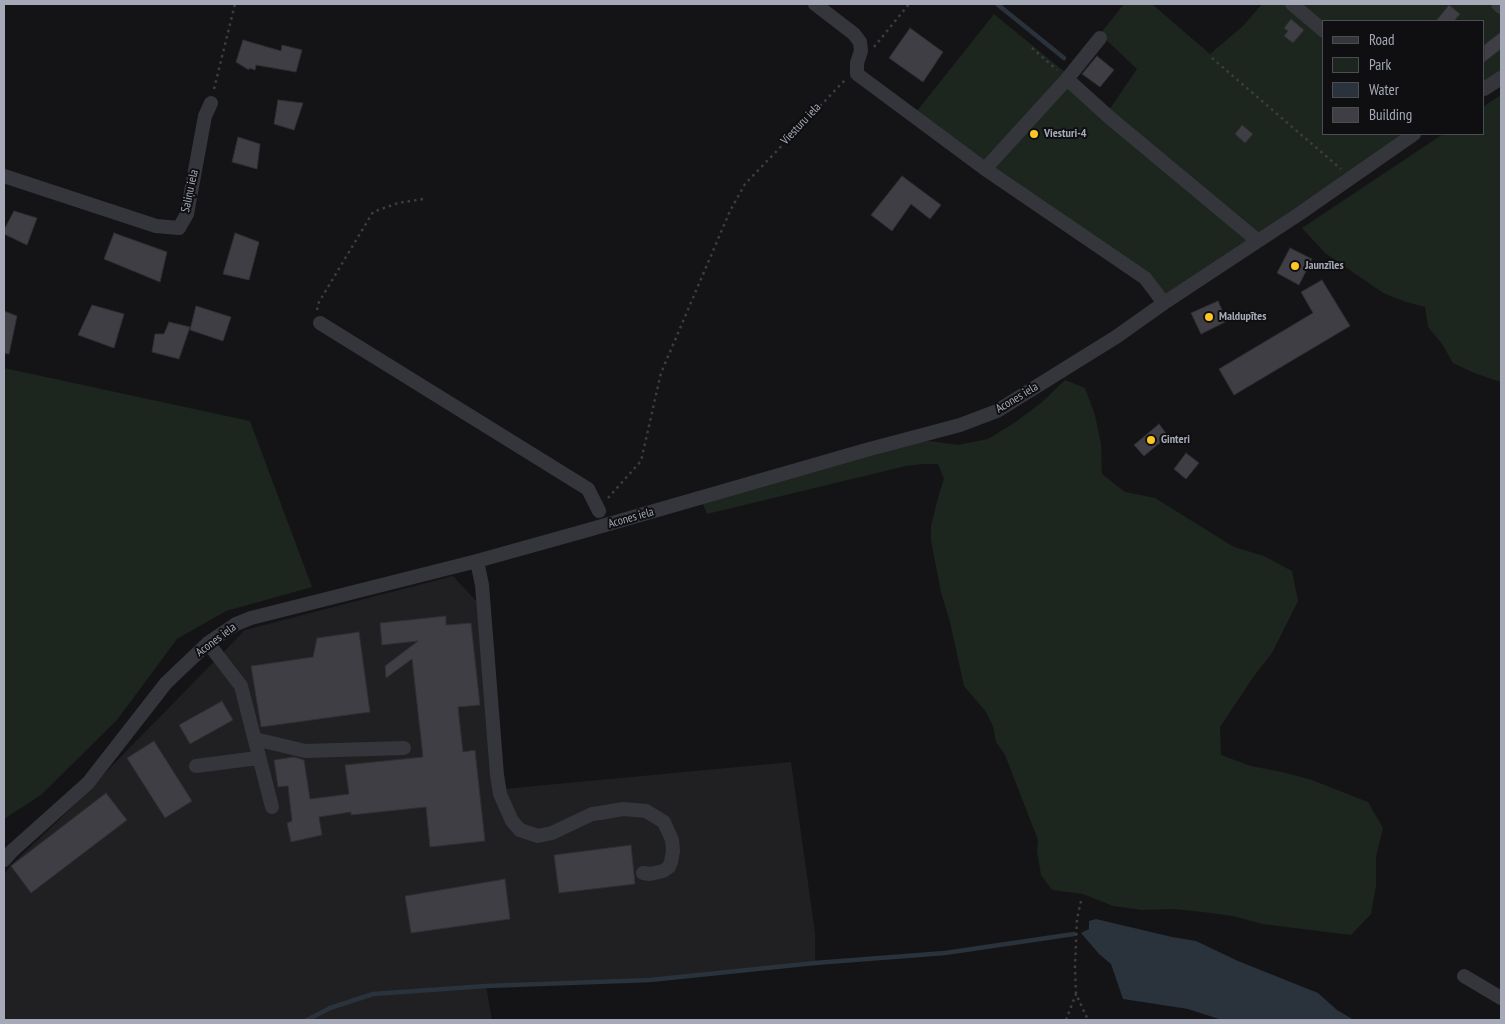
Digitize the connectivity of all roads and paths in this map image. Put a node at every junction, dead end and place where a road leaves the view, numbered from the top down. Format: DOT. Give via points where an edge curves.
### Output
graph roads {
  1 [pos="235,4"];
  2 [pos="815,4"];
  3 [pos="909,4"];
  4 [pos="1292,4"];
  5 [pos="1498,4"];
  6 [pos="1501,7"];
  7 [pos="1322,29"];
  8 [pos="1100,38"];
  9 [pos="874,48"];
  10 [pos="1032,48"];
  11 [pos="1212,58"];
  12 [pos="857,74"];
  13 [pos="1501,78"];
  14 [pos="1067,79"];
  15 [pos="1485,88"];
  16 [pos="211,103"];
  17 [pos="1413,135"];
  18 [pos="985,169"];
  19 [pos="4,176"];
  20 [pos="1352,178"];
  21 [pos="423,198"];
  22 [pos="1258,241"];
  23 [pos="1164,304"];
  24 [pos="320,323"];
  25 [pos="599,511"];
  26 [pos="477,561"];
  27 [pos="208,644"];
  28 [pos="255,739"];
  29 [pos="404,748"];
  30 [pos="260,759"];
  31 [pos="196,766"];
  32 [pos="272,807"];
  33 [pos="4,860"];
  34 [pos="643,873"];
  35 [pos="1081,902"];
  36 [pos="1464,976"];
  37 [pos="1076,994"];
  38 [pos="1501,998"];
  39 [pos="1066,1020"];
  40 [pos="1088,1020"];
  1 -- 16 [label="path"];
  2 -- 12 [label="street" via="860,42"];
  3 -- 9 [label="path"];
  4 -- 7 [label="street"];
  5 -- 6 [label="street"];
  8 -- 14 [label="street"];
  10 -- 14 [label="path"];
  11 -- 20 [label="path"];
  12 -- 18 [label="street"];
  12 -- 25 [label="path, Viesturu iela" via="842,81 745,184 730,211 660,373 642,460"];
  13 -- 15 [label="street"];
  14 -- 18 [label="street"];
  14 -- 22 [label="street"];
  16 -- 19 [label="street, Saliņu iela" via="205,116 187,214 179,228 156,226"];
  17 -- 20 [label="street, Acones iela"];
  18 -- 23 [label="street" via="1145,278"];
  20 -- 22 [label="street, Acones iela"];
  21 -- 24 [label="path" via="374,212 319,302 316,313"];
  22 -- 23 [label="street, Acones iela"];
  23 -- 26 [label="street, Acones iela" via="997,411 960,425 866,450 590,536"];
  24 -- 25 [label="street" via="588,489"];
  26 -- 27 [label="street, Acones iela" via="252,618 236,624"];
  26 -- 34 [label="street" via="482,585 497,775 500,794 512,821 520,830 538,836 552,833 592,814 623,808 646,811 664,822 673,851 672,862 664,871"];
  27 -- 28 [label="street" via="241,686"];
  27 -- 33 [label="street, Acones iela" via="166,683 88,783"];
  28 -- 29 [label="street" via="305,750"];
  28 -- 30 [label="street"];
  30 -- 31 [label="street"];
  30 -- 32 [label="street"];
  35 -- 37 [label="path" via="1077,919"];
  36 -- 38 [label="street"];
  37 -- 39 [label="path"];
  37 -- 40 [label="path"];
}
